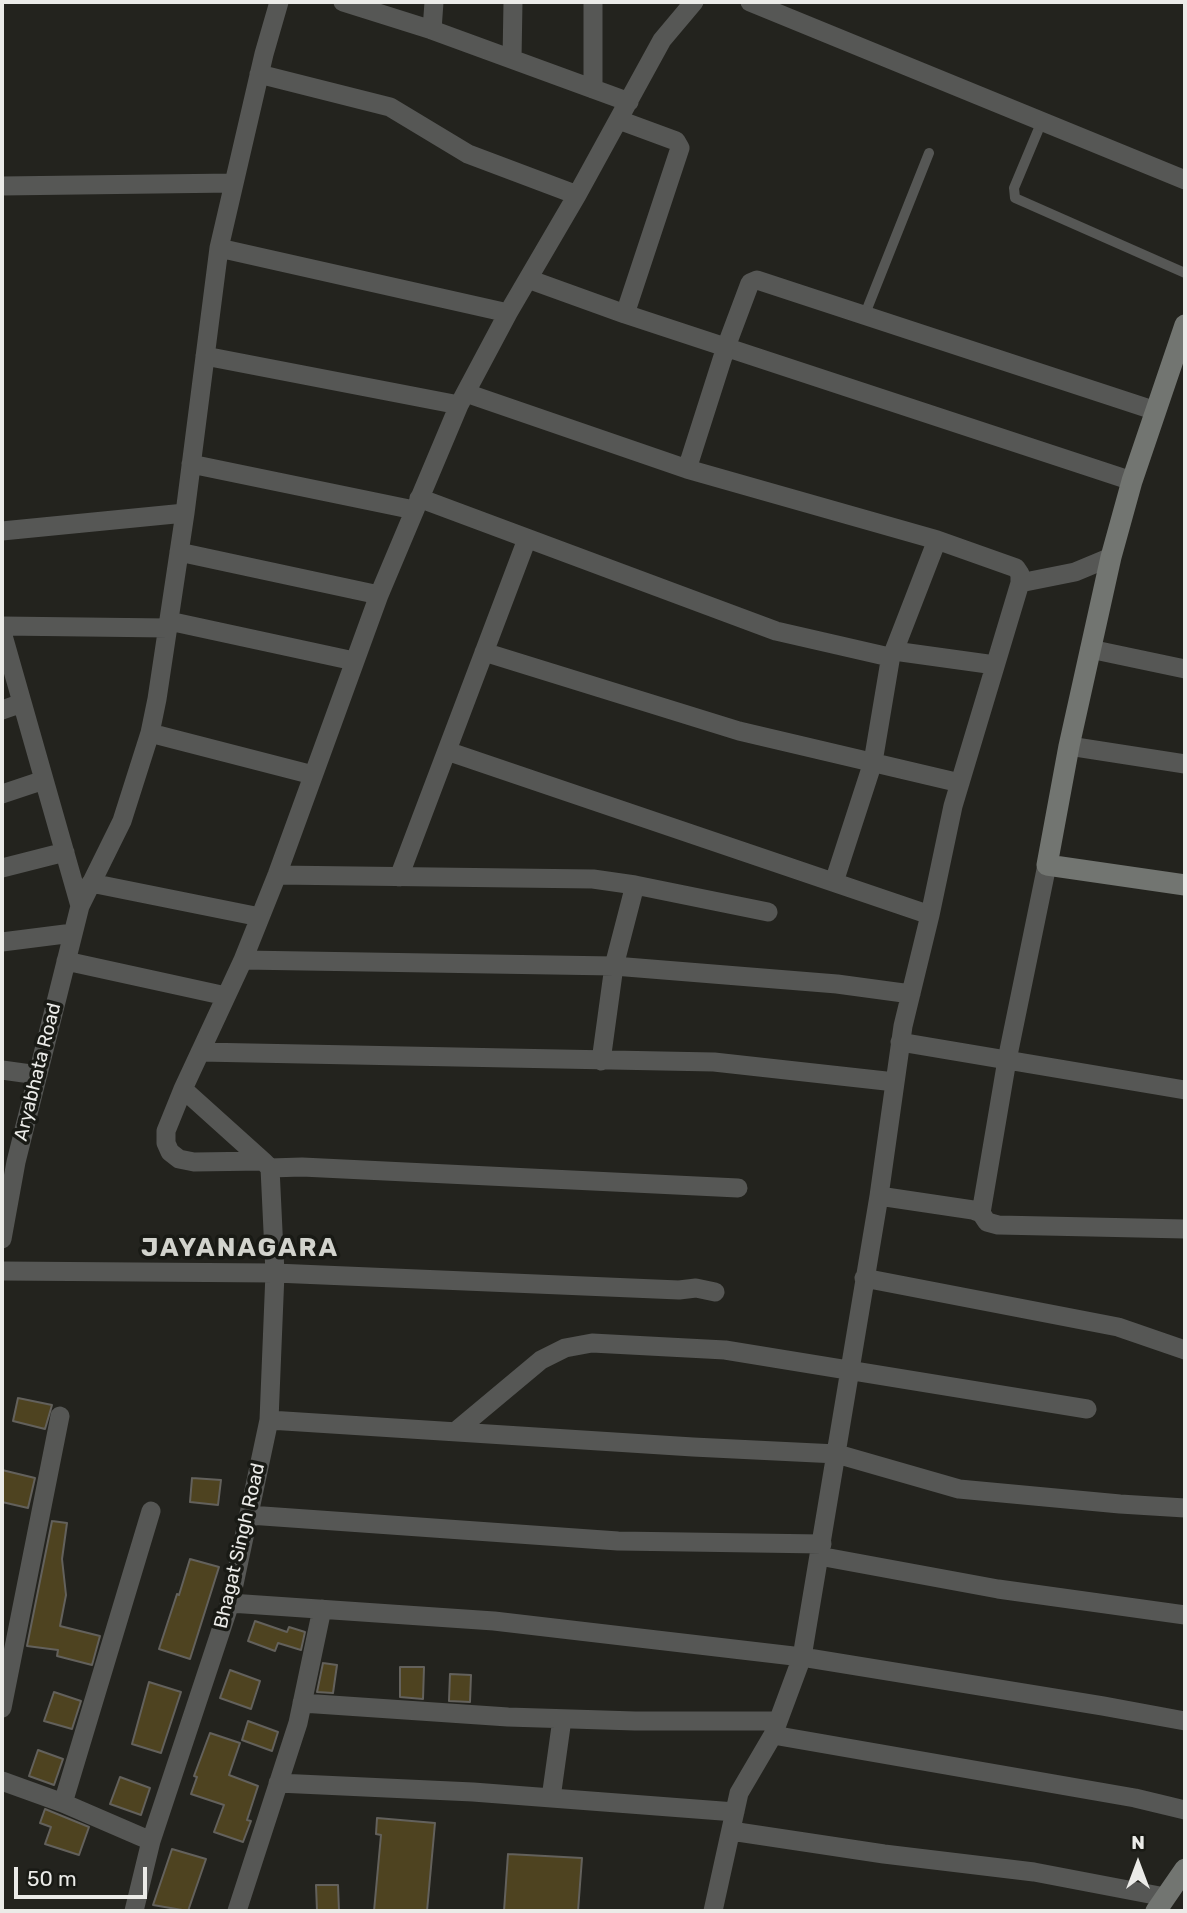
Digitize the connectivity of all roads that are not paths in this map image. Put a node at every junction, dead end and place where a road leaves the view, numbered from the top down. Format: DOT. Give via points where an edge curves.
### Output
graph roads {
  1 [pos="279,2"];
  2 [pos="343,2"];
  3 [pos="434,2"];
  4 [pos="513,2"];
  5 [pos="593,2"];
  6 [pos="750,2"];
  7 [pos="687,4"];
  8 [pos="432,30"];
  9 [pos="512,59"];
  10 [pos="260,74"];
  11 [pos="593,89"];
  12 [pos="629,102"];
  13 [pos="619,120"];
  14 [pos="1042,121"];
  15 [pos="929,153"];
  16 [pos="1185,180"];
  17 [pos="233,183"];
  18 [pos="2,187"];
  19 [pos="577,195"];
  20 [pos="219,248"];
  21 [pos="1185,273"];
  22 [pos="528,279"];
  23 [pos="508,313"];
  24 [pos="625,314"];
  25 [pos="865,314"];
  26 [pos="1185,325"];
  27 [pos="726,347"];
  28 [pos="205,356"];
  29 [pos="462,399"];
  30 [pos="1156,411"];
  31 [pos="191,464"];
  32 [pos="687,469"];
  33 [pos="1132,481"];
  34 [pos="416,504"];
  35 [pos="185,513"];
  36 [pos="2,531"];
  37 [pos="527,539"];
  38 [pos="937,540"];
  39 [pos="179,552"];
  40 [pos="1111,557"];
  41 [pos="1020,583"];
  42 [pos="379,595"];
  43 [pos="169,625"];
  44 [pos="2,626"];
  45 [pos="2,632"];
  46 [pos="1090,649"];
  47 [pos="484,652"];
  48 [pos="893,653"];
  49 [pos="354,661"];
  50 [pos="995,665"];
  51 [pos="1185,669"];
  52 [pos="22,703"];
  53 [pos="2,710"];
  54 [pos="150,733"];
  55 [pos="1069,746"];
  56 [pos="447,751"];
  57 [pos="873,762"];
  58 [pos="1185,764"];
  59 [pos="313,775"];
  60 [pos="44,780"];
  61 [pos="960,783"];
  62 [pos="2,794"];
  63 [pos="65,852"];
  64 [pos="1047,865"];
  65 [pos="2,868"];
  66 [pos="277,875"];
  67 [pos="399,877"];
  68 [pos="834,882"];
  69 [pos="91,883"];
  70 [pos="635,885"];
  71 [pos="1185,885"];
  72 [pos="80,906"];
  73 [pos="768,912"];
  74 [pos="930,915"];
  75 [pos="260,917"];
  76 [pos="73,933"];
  77 [pos="2,942"];
  78 [pos="243,960"];
  79 [pos="66,961"];
  80 [pos="614,965"];
  81 [pos="911,994"];
  82 [pos="226,996"];
  83 [pos="900,1042"];
  84 [pos="200,1052"];
  85 [pos="1007,1060"];
  86 [pos="601,1061"];
  87 [pos="2,1070"];
  88 [pos="38,1075"];
  89 [pos="895,1082"];
  90 [pos="183,1088"];
  91 [pos="1185,1090"];
  92 [pos="9,1161"];
  93 [pos="266,1164"];
  94 [pos="738,1188"];
  95 [pos="879,1196"];
  96 [pos="981,1213"];
  97 [pos="1185,1229"];
  98 [pos="2,1239"];
  99 [pos="2,1271"];
  100 [pos="275,1273"];
  101 [pos="864,1278"];
  102 [pos="715,1292"];
  103 [pos="1185,1350"];
  104 [pos="849,1372"];
  105 [pos="1087,1409"];
  106 [pos="60,1416"];
  107 [pos="269,1420"];
  108 [pos="456,1431"];
  109 [pos="837,1454"];
  110 [pos="1185,1508"];
  111 [pos="151,1511"];
  112 [pos="249,1515"];
  113 [pos="820,1550"];
  114 [pos="230,1603"];
  115 [pos="322,1609"];
  116 [pos="1185,1615"];
  117 [pos="802,1657"];
  118 [pos="302,1703"];
  119 [pos="2,1708"];
  120 [pos="562,1719"];
  121 [pos="1185,1721"];
  122 [pos="776,1728"];
  123 [pos="2,1781"];
  124 [pos="278,1783"];
  125 [pos="551,1798"];
  126 [pos="64,1803"];
  127 [pos="1185,1810"];
  128 [pos="733,1821"];
  129 [pos="151,1841"];
  130 [pos="1185,1869"];
  131 [pos="1160,1904"];
  132 [pos="134,1911"];
  133 [pos="237,1911"];
  134 [pos="713,1911"];
  1 -- 10 [label="street, Aryabhata Road"];
  2 -- 8 [label="street"];
  3 -- 8 [label="street"];
  4 -- 9 [label="street"];
  5 -- 11 [label="street"];
  6 -- 14 [label="street"];
  7 -- 12 [label="street"];
  8 -- 9 [label="street"];
  9 -- 11 [label="street"];
  10 -- 17 [label="street, Aryabhata Road"];
  10 -- 19 [label="street" via="390,107 468,154"];
  11 -- 12 [label="street"];
  12 -- 13 [label="street"];
  13 -- 19 [label="street"];
  13 -- 24 [label="street" via="676,141 680,148"];
  14 -- 16 [label="street"];
  14 -- 21 [label="lane" via="1014,188 1015,198"];
  15 -- 25 [label="lane"];
  17 -- 18 [label="street"];
  17 -- 20 [label="street, Aryabhata Road"];
  19 -- 22 [label="street"];
  20 -- 23 [label="street"];
  20 -- 28 [label="street, Aryabhata Road"];
  22 -- 23 [label="street"];
  22 -- 24 [label="street"];
  23 -- 29 [label="street"];
  24 -- 27 [label="street"];
  25 -- 27 [label="street" via="753,281"];
  25 -- 30 [label="street"];
  26 -- 30 [label="street"];
  27 -- 32 [label="street"];
  27 -- 33 [label="street"];
  28 -- 29 [label="street"];
  28 -- 31 [label="street, Aryabhata Road"];
  29 -- 32 [label="street"];
  29 -- 34 [label="street"];
  30 -- 33 [label="street"];
  31 -- 34 [label="street"];
  31 -- 35 [label="street, Aryabhata Road"];
  32 -- 38 [label="street"];
  33 -- 40 [label="street"];
  34 -- 37 [label="street"];
  34 -- 42 [label="street"];
  35 -- 36 [label="street"];
  35 -- 39 [label="street, Aryabhata Road"];
  37 -- 47 [label="street"];
  37 -- 48 [label="street" via="776,631 878,655"];
  38 -- 41 [label="street" via="1016,568"];
  38 -- 48 [label="street"];
  39 -- 42 [label="street"];
  39 -- 43 [label="street, Aryabhata Road"];
  40 -- 41 [label="street" via="1075,572"];
  40 -- 46 [label="street"];
  41 -- 50 [label="street"];
  42 -- 49 [label="street"];
  43 -- 44 [label="street"];
  43 -- 49 [label="street"];
  43 -- 54 [label="street, Aryabhata Road"];
  45 -- 52 [label="street"];
  46 -- 51 [label="street"];
  46 -- 55 [label="street"];
  47 -- 56 [label="street"];
  47 -- 57 [label="street" via="739,731"];
  48 -- 50 [label="street"];
  48 -- 57 [label="street"];
  49 -- 59 [label="street"];
  50 -- 61 [label="street"];
  52 -- 53 [label="street"];
  52 -- 60 [label="street"];
  54 -- 59 [label="street"];
  54 -- 69 [label="street, Aryabhata Road" via="122,821"];
  55 -- 58 [label="street"];
  55 -- 64 [label="street"];
  56 -- 67 [label="street"];
  56 -- 68 [label="street"];
  57 -- 61 [label="street"];
  57 -- 68 [label="street"];
  59 -- 66 [label="street"];
  60 -- 62 [label="street"];
  60 -- 63 [label="street"];
  61 -- 74 [label="street"];
  63 -- 65 [label="street"];
  63 -- 72 [label="street"];
  64 -- 71 [label="street"];
  64 -- 85 [label="street"];
  66 -- 67 [label="street"];
  66 -- 75 [label="street"];
  67 -- 70 [label="street" via="565,877"];
  68 -- 74 [label="street"];
  69 -- 72 [label="street, Aryabhata Road"];
  69 -- 75 [label="street"];
  70 -- 73 [label="street"];
  70 -- 80 [label="street"];
  72 -- 76 [label="street, Aryabhata Road"];
  74 -- 81 [label="street"];
  75 -- 78 [label="street"];
  76 -- 77 [label="street"];
  76 -- 79 [label="street, Aryabhata Road"];
  78 -- 80 [label="street"];
  78 -- 82 [label="street"];
  79 -- 82 [label="street"];
  79 -- 88 [label="street, Aryabhata Road"];
  80 -- 81 [label="street"];
  80 -- 86 [label="street"];
  81 -- 83 [label="street"];
  82 -- 84 [label="street"];
  83 -- 85 [label="street"];
  83 -- 89 [label="street"];
  84 -- 86 [label="street"];
  84 -- 90 [label="street"];
  85 -- 91 [label="street"];
  85 -- 96 [label="street"];
  86 -- 89 [label="street" via="714,1062"];
  87 -- 88 [label="street"];
  88 -- 92 [label="street, Aryabhata Road"];
  89 -- 95 [label="street"];
  90 -- 93 [label="street"];
  90 -- 93 [label="street" via="166,1131 170,1152 194,1162"];
  92 -- 98 [label="street, Aryabhata Road"];
  93 -- 94 [label="street"];
  93 -- 100 [label="street, Bhagat Singh Road"];
  95 -- 96 [label="street"];
  95 -- 101 [label="street"];
  96 -- 97 [label="street" via="987,1222 998,1225"];
  99 -- 100 [label="street"];
  100 -- 102 [label="street"];
  100 -- 107 [label="street, Bhagat Singh Road"];
  101 -- 103 [label="street" via="1107,1325"];
  101 -- 104 [label="street"];
  104 -- 105 [label="street"];
  104 -- 108 [label="street" via="725,1350 578,1345 541,1360"];
  104 -- 109 [label="street"];
  106 -- 119 [label="street"];
  107 -- 108 [label="street"];
  107 -- 112 [label="street, Bhagat Singh Road"];
  108 -- 109 [label="street"];
  109 -- 110 [label="street" via="959,1489"];
  109 -- 113 [label="street"];
  111 -- 126 [label="street"];
  112 -- 113 [label="street"];
  112 -- 114 [label="street, Bhagat Singh Road"];
  113 -- 116 [label="street" via="998,1589"];
  113 -- 117 [label="street"];
  114 -- 115 [label="street"];
  114 -- 129 [label="street, Bhagat Singh Road"];
  115 -- 117 [label="street" via="494,1621"];
  115 -- 118 [label="street"];
  117 -- 121 [label="street"];
  117 -- 122 [label="street"];
  118 -- 120 [label="street"];
  118 -- 124 [label="street"];
  120 -- 122 [label="street"];
  120 -- 125 [label="street"];
  122 -- 127 [label="street"];
  122 -- 128 [label="street" via="739,1793"];
  123 -- 126 [label="street"];
  124 -- 125 [label="street"];
  124 -- 133 [label="street"];
  125 -- 128 [label="street"];
  126 -- 129 [label="street"];
  128 -- 131 [label="street" via="884,1854 1034,1872"];
  128 -- 134 [label="street"];
  129 -- 132 [label="street, Bhagat Singh Road"];
  130 -- 131 [label="street"];
}
